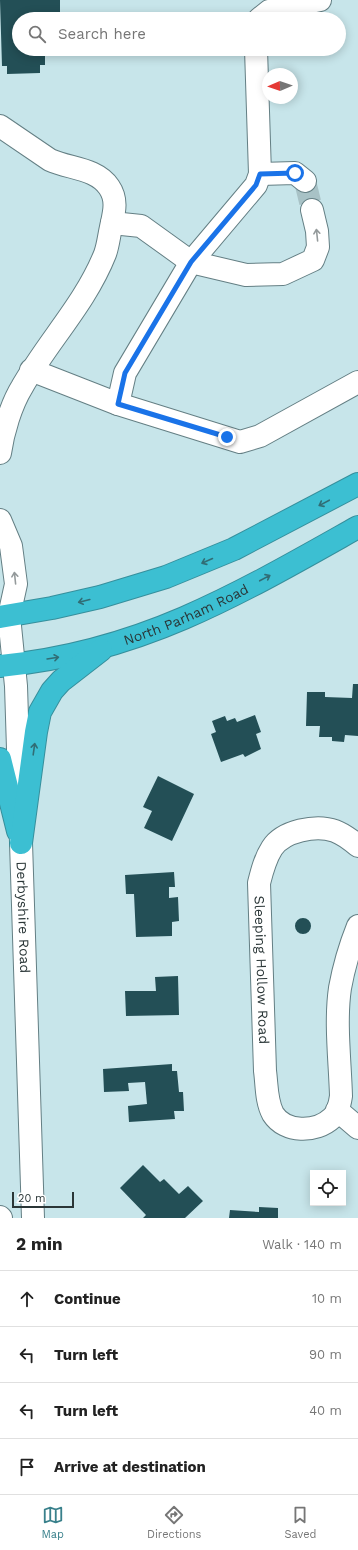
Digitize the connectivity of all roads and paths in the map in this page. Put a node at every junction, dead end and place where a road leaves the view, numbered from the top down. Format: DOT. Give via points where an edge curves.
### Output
graph roads {
  1 [pos="320,0"];
  2 [pos="268,12"];
  3 [pos="256,56"];
  4 [pos="0,126"];
  5 [pos="260,174"];
  6 [pos="305,181"];
  7 [pos="312,210"];
  8 [pos="112,223"];
  9 [pos="191,262"];
  10 [pos="31,370"];
  11 [pos="358,382"];
  12 [pos="118,404"];
  13 [pos="0,453"];
  14 [pos="358,484"];
  15 [pos="0,520"];
  16 [pos="358,527"];
  17 [pos="3,613"];
  18 [pos="108,645"];
  19 [pos="7,665"];
  20 [pos="0,759"];
  21 [pos="21,843"];
  22 [pos="358,846"];
  23 [pos="358,926"];
  24 [pos="337,1110"];
  25 [pos="358,1128"];
  26 [pos="33,1218"];
  1 -- 2 [label="street"];
  3 -- 5 [label="street"];
  4 -- 8 [label="street" via="50,160 90,171 101,178 109,186 116,203"];
  5 -- 6 [label="street" via="295,173"];
  5 -- 9 [label="street" via="256,185"];
  9 -- 7 [label="street, one-way" via="246,275 283,274 313,260 318,247"];
  8 -- 9 [label="street" via="141,226"];
  8 -- 10 [label="street" via="105,253 92,281 77,307"];
  9 -- 12 [label="street" via="125,373"];
  10 -- 12 [label="street"];
  10 -- 13 [label="street" via="20,389 6,426"];
  11 -- 12 [label="street" via="260,436 240,442"];
  14 -- 17 [label="highway, one-way" via="271,531 166,577 52,608"];
  17 -- 15 [label="street, Derbyshire Road, one-way" via="16,584 11,546"];
  18 -- 16 [label="highway, North Parham Road, one-way" via="162,627 212,605"];
  17 -- 19 [label="street, Derbyshire Road"];
  19 -- 18 [label="highway, North Parham Road, one-way" via="61,657"];
  21 -- 18 [label="highway, one-way" via="40,712 61,681"];
  19 -- 21 [label="street, Derbyshire Road"];
  20 -- 21 [label="highway"];
  21 -- 26 [label="street, Derbyshire Road"];
  22 -- 24 [label="street, Sleeping Hollow Road" via="329,829 297,831 285,836 273,847 264,863 259,883 268,1099 274,1115 284,1124 299,1129 313,1128 326,1123 333,1118"];
  23 -- 24 [label="street" via="345,963 340,990 341,1096"];
  24 -- 25 [label="street"];
}
